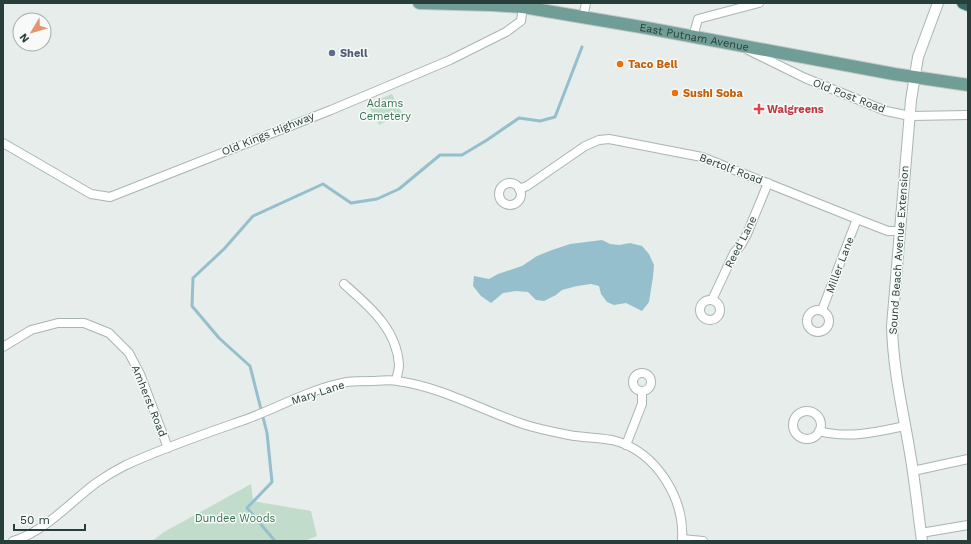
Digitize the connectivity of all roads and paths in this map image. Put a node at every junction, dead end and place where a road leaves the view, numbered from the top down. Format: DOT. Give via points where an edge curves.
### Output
graph roads {
  1 [pos="419,3"];
  2 [pos="586,3"];
  3 [pos="759,3"];
  4 [pos="938,3"];
  5 [pos="964,3"];
  6 [pos="968,5"];
  7 [pos="523,7"];
  8 [pos="583,17"];
  9 [pos="693,37"];
  10 [pos="738,45"];
  11 [pos="915,77"];
  12 [pos="968,85"];
  13 [pos="968,115"];
  14 [pos="910,116"];
  15 [pos="3,143"];
  16 [pos="768,183"];
  17 [pos="519,189"];
  18 [pos="857,219"];
  19 [pos="900,231"];
  20 [pos="344,284"];
  21 [pos="712,300"];
  22 [pos="822,310"];
  23 [pos="3,347"];
  24 [pos="396,380"];
  25 [pos="642,392"];
  26 [pos="905,426"];
  27 [pos="819,432"];
  28 [pos="626,444"];
  29 [pos="168,448"];
  30 [pos="968,459"];
  31 [pos="913,471"];
  32 [pos="968,525"];
  33 [pos="921,537"];
  34 [pos="682,540"];
  35 [pos="13,541"];
  36 [pos="703,541"];
  1 -- 7 [label="main road, East Putnam Avenue"];
  2 -- 8 [label="street"];
  3 -- 9 [label="street" via="698,19"];
  4 -- 11 [label="street, Sound Beach Avenue Extension" via="918,57"];
  5 -- 6 [label="highway"];
  7 -- 8 [label="main road, East Putnam Avenue"];
  7 -- 15 [label="street, Old Kings Highway" via="521,21 514,27 455,58 110,197 91,194"];
  8 -- 9 [label="main road, East Putnam Avenue"];
  9 -- 10 [label="main road, East Putnam Avenue"];
  10 -- 11 [label="main road, East Putnam Avenue"];
  10 -- 14 [label="street, Old Post Road" via="811,81 886,111"];
  11 -- 12 [label="main road, East Putnam Avenue"];
  11 -- 14 [label="street, Sound Beach Avenue Extension"];
  13 -- 14 [label="street, Old Post Road"];
  14 -- 19 [label="street, Sound Beach Avenue Extension"];
  16 -- 17 [label="street, Bertolf Road" via="702,157 609,139 585,146"];
  16 -- 18 [label="street, Bertolf Road"];
  16 -- 21 [label="street, Reed Lane" via="747,234 734,253"];
  18 -- 19 [label="street, Bertolf Road" via="888,231"];
  18 -- 22 [label="street, Miller Lane"];
  19 -- 26 [label="street, Sound Beach Avenue Extension" via="894,293 893,341 895,373"];
  20 -- 24 [label="street" via="373,310 388,329 399,366"];
  23 -- 29 [label="street, Amherst Road" via="32,330 58,324 84,323 109,333 129,353 140,374"];
  24 -- 28 [label="street, Mary Lane" via="427,387 535,428"];
  24 -- 29 [label="street, Mary Lane" via="346,382 307,394"];
  25 -- 28 [label="street" via="642,404"];
  26 -- 27 [label="street" via="847,435"];
  26 -- 31 [label="street, Sound Beach Avenue Extension"];
  28 -- 34 [label="street, Mary Lane" via="652,462 668,483 675,497 682,524"];
  29 -- 35 [label="street, Mary Lane" via="110,473 59,514 30,534"];
  30 -- 31 [label="street"];
  31 -- 33 [label="street, Sound Beach Avenue Extension"];
  32 -- 33 [label="street"];
  34 -- 36 [label="street"];
}
